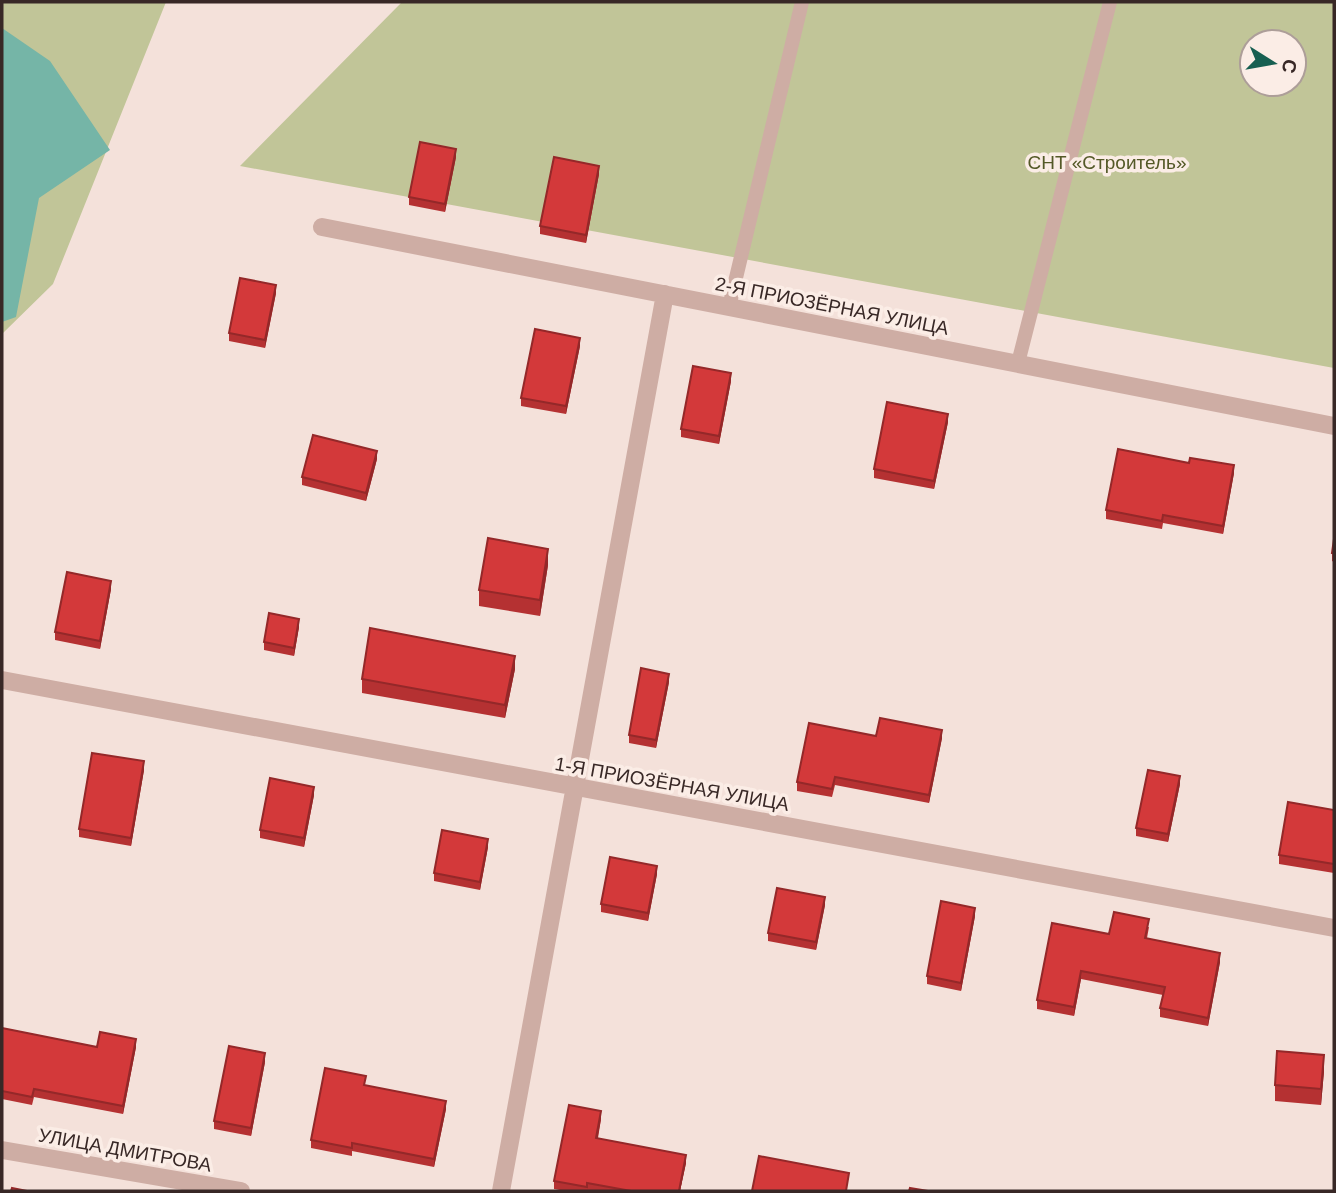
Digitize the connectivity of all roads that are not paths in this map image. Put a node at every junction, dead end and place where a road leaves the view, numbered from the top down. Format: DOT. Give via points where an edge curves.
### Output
graph roads {
  1 [pos="802,2"];
  2 [pos="1110,2"];
  3 [pos="322,227"];
  4 [pos="665,295"];
  5 [pos="729,307"];
  6 [pos="1018,363"];
  7 [pos="1334,426"];
  8 [pos="2,680"];
  9 [pos="576,788"];
  10 [pos="1334,928"];
  11 [pos="2,1150"];
  12 [pos="241,1191"];
  13 [pos="501,1191"];
  1 -- 5 [label="lane"];
  2 -- 6 [label="lane"];
  3 -- 4 [label="street, 2-Я ПРИОЗЁРНАЯ УЛИЦА"];
  4 -- 5 [label="street, 2-Я ПРИОЗЁРНАЯ УЛИЦА"];
  4 -- 9 [label="street"];
  5 -- 6 [label="street, 2-Я ПРИОЗЁРНАЯ УЛИЦА"];
  6 -- 7 [label="street, 2-Я ПРИОЗЁРНАЯ УЛИЦА"];
  8 -- 9 [label="street, 1-Я ПРИОЗЁРНАЯ УЛИЦА"];
  9 -- 10 [label="street, 1-Я ПРИОЗЁРНАЯ УЛИЦА"];
  9 -- 13 [label="street"];
  11 -- 12 [label="street, УЛИЦА ДМИТРОВА"];
}
